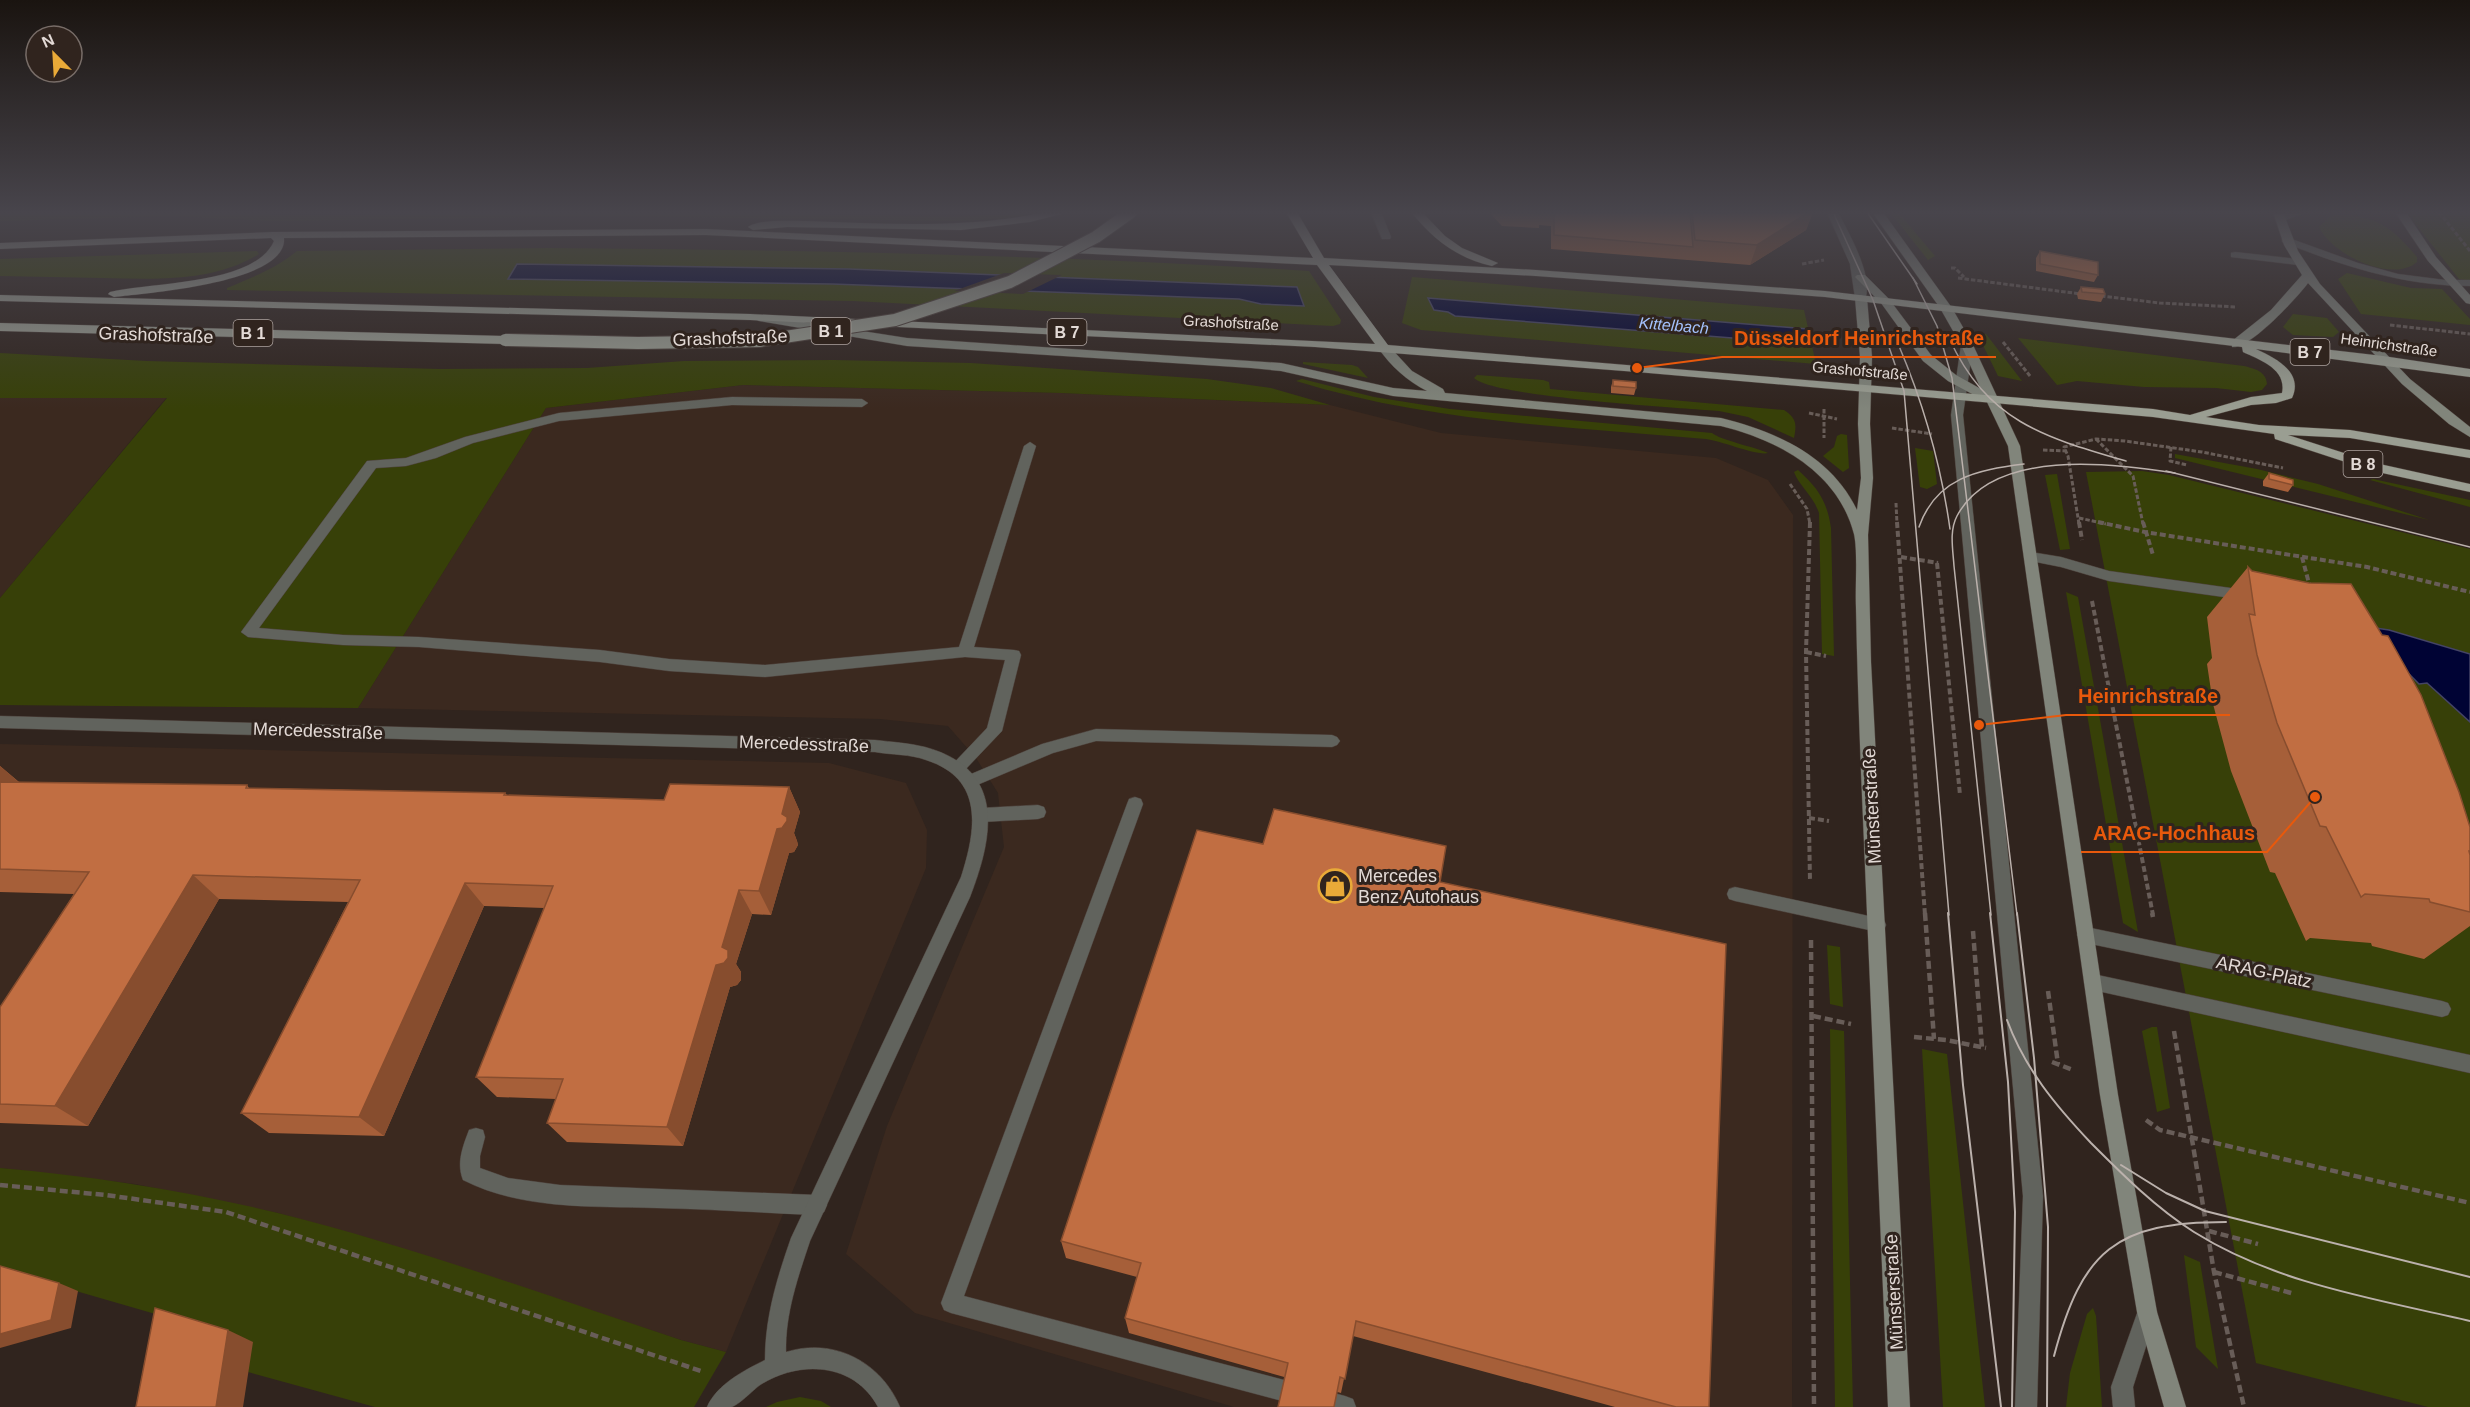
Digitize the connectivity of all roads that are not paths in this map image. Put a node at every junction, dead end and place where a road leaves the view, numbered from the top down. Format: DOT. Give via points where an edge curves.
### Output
graph roads {
  1 [pos="1861,277"];
  2 [pos="215,278"];
  3 [pos="1018,278"];
  4 [pos="1331,278"];
  5 [pos="1597,278"];
  6 [pos="1924,278"];
  7 [pos="2306,278"];
  8 [pos="2310,278"];
  9 [pos="2393,278"];
  10 [pos="2447,278"];
  11 [pos="2470,283"];
  12 [pos="2452,284"];
  13 [pos="0,298"];
  14 [pos="1861,298"];
  15 [pos="81,300"];
  16 [pos="1885,301"];
  17 [pos="2470,301"];
  18 [pos="1946,308"];
  19 [pos="750,317"];
  20 [pos="0,327"];
  21 [pos="2236,344"];
  22 [pos="1967,345"];
  23 [pos="1383,348"];
  24 [pos="2383,360"];
  25 [pos="2434,368"];
  26 [pos="2470,374"];
  27 [pos="2470,380"];
  28 [pos="1865,388"];
  29 [pos="1960,390"];
  30 [pos="1991,399"];
  31 [pos="1458,400"];
  32 [pos="862,403"];
  33 [pos="2189,417"];
  34 [pos="2259,429"];
  35 [pos="2470,433"];
  36 [pos="1030,446"];
  37 [pos="2470,454"];
  38 [pos="2470,488"];
  39 [pos="1861,534"];
  40 [pos="2031,557"];
  41 [pos="2258,597"];
  42 [pos="966,652"];
  43 [pos="0,722"];
  44 [pos="1332,741"];
  45 [pos="957,768"];
  46 [pos="970,782"];
  47 [pos="1135,804"];
  48 [pos="1038,812"];
  49 [pos="982,816"];
  50 [pos="1735,894"];
  51 [pos="1878,925"];
  52 [pos="2086,935"];
  53 [pos="2093,982"];
  54 [pos="2442,1009"];
  55 [pos="2470,1064"];
  56 [pos="476,1137"];
  57 [pos="817,1205"];
  58 [pos="2147,1312"];
  59 [pos="776,1364"];
  60 [pos="877,1385"];
  61 [pos="718,1407"];
  62 [pos="889,1407"];
  63 [pos="900,1407"];
  64 [pos="1345,1407"];
  65 [pos="1899,1407"];
  66 [pos="2026,1407"];
  67 [pos="2124,1407"];
  68 [pos="2175,1407"];
  1 -- 14 [label="street, Münsterstraße"];
  1 -- 16 [label="main road"];
  2 -- 15 [label="main road"];
  3 -- 20 [label="main road, B 1, bridge" via="895,320 748,342 638,344"];
  4 -- 23 [label="main road"];
  5 -- 14 [label="main road, B 7"];
  6 -- 18 [label="main road"];
  7 -- 21 [label="main road" via="2276,312"];
  8 -- 24 [label="main road"];
  9 -- 12 [label="street"];
  10 -- 12 [label="main road"];
  11 -- 12 [label="street"];
  12 -- 17 [label="main road"];
  13 -- 15 [label="main road, Grashofstraße / B 7"];
  14 -- 16 [label="main road, B 7"];
  14 -- 28 [label="main road, Münsterstraße"];
  15 -- 19 [label="main road, Grashofstraße / B 7"];
  16 -- 18 [label="main road, B 7"];
  16 -- 29 [label="main road" via="1927,358"];
  18 -- 21 [label="main road, Heinrichstraße / B 7"];
  18 -- 22 [label="main road"];
  19 -- 23 [label="main road, Grashofstraße / B 7"];
  19 -- 31 [label="main road" via="907,342 1281,367 1393,392"];
  21 -- 24 [label="main road, Heinrichstraße / B 7"];
  21 -- 33 [label="main road" via="2274,363 2288,375 2288,395 2251,400"];
  22 -- 29 [label="street"];
  22 -- 30 [label="main road"];
  23 -- 28 [label="main road, Grashofstraße / B 7"];
  23 -- 31 [label="main road" via="1399,368 1421,385"];
  24 -- 25 [label="main road, Heinrichstraße / B 7"];
  24 -- 35 [label="main road"];
  25 -- 26 [label="main road, Heinrichstraße / B 7"];
  25 -- 27 [label="main road"];
  28 -- 29 [label="main road, Grashofstraße / B 7"];
  28 -- 39 [label="main road, Münsterstraße" via="1867,478"];
  29 -- 30 [label="main road, Grashofstraße / B 7"];
  29 -- 66 [label="street" via="1957,415 1968,542 2032,1196"];
  30 -- 33 [label="main road, B 7"];
  30 -- 40 [label="main road" via="2014,446"];
  31 -- 39 [label="main road" via="1721,422 1756,432 1802,456 1838,487"];
  32 -- 42 [label="street" via="732,401 559,417 469,440 406,462 372,464 248,632 765,671"];
  33 -- 34 [label="main road, B 7"];
  34 -- 37 [label="main road, B 7" via="2350,434"];
  34 -- 38 [label="main road, B 8" via="2373,467"];
  36 -- 42 [label="street"];
  39 -- 51 [label="main road, Münsterstraße"];
  40 -- 41 [label="street" via="2109,576"];
  40 -- 52 [label="main road"];
  42 -- 45 [label="street" via="1014,655 994,731"];
  43 -- 45 [label="street, Mercedesstraße" via="875,746 933,755"];
  44 -- 46 [label="street" via="1096,735 1038,750"];
  45 -- 46 [label="street, Mercedesstraße"];
  46 -- 49 [label="street, Mercedesstraße"];
  47 -- 64 [label="street" via="951,1303"];
  48 -- 49 [label="street"];
  49 -- 57 [label="street, Mercedesstraße" via="977,859 962,897"];
  50 -- 51 [label="street"];
  51 -- 65 [label="main road, Münsterstraße"];
  52 -- 53 [label="main road"];
  52 -- 54 [label="street, ARAG-Platz"];
  53 -- 55 [label="street"];
  53 -- 58 [label="main road"];
  56 -- 57 [label="street" via="470,1173 501,1186 566,1195"];
  57 -- 59 [label="street, Mercedesstraße" via="786,1282 774,1339"];
  58 -- 67 [label="street" via="2122,1386"];
  58 -- 68 [label="main road"];
  59 -- 60 [label="street" via="821,1357 861,1371"];
  59 -- 61 [label="street" via="742,1384"];
  60 -- 62 [label="street"];
  60 -- 63 [label="street"];
}
